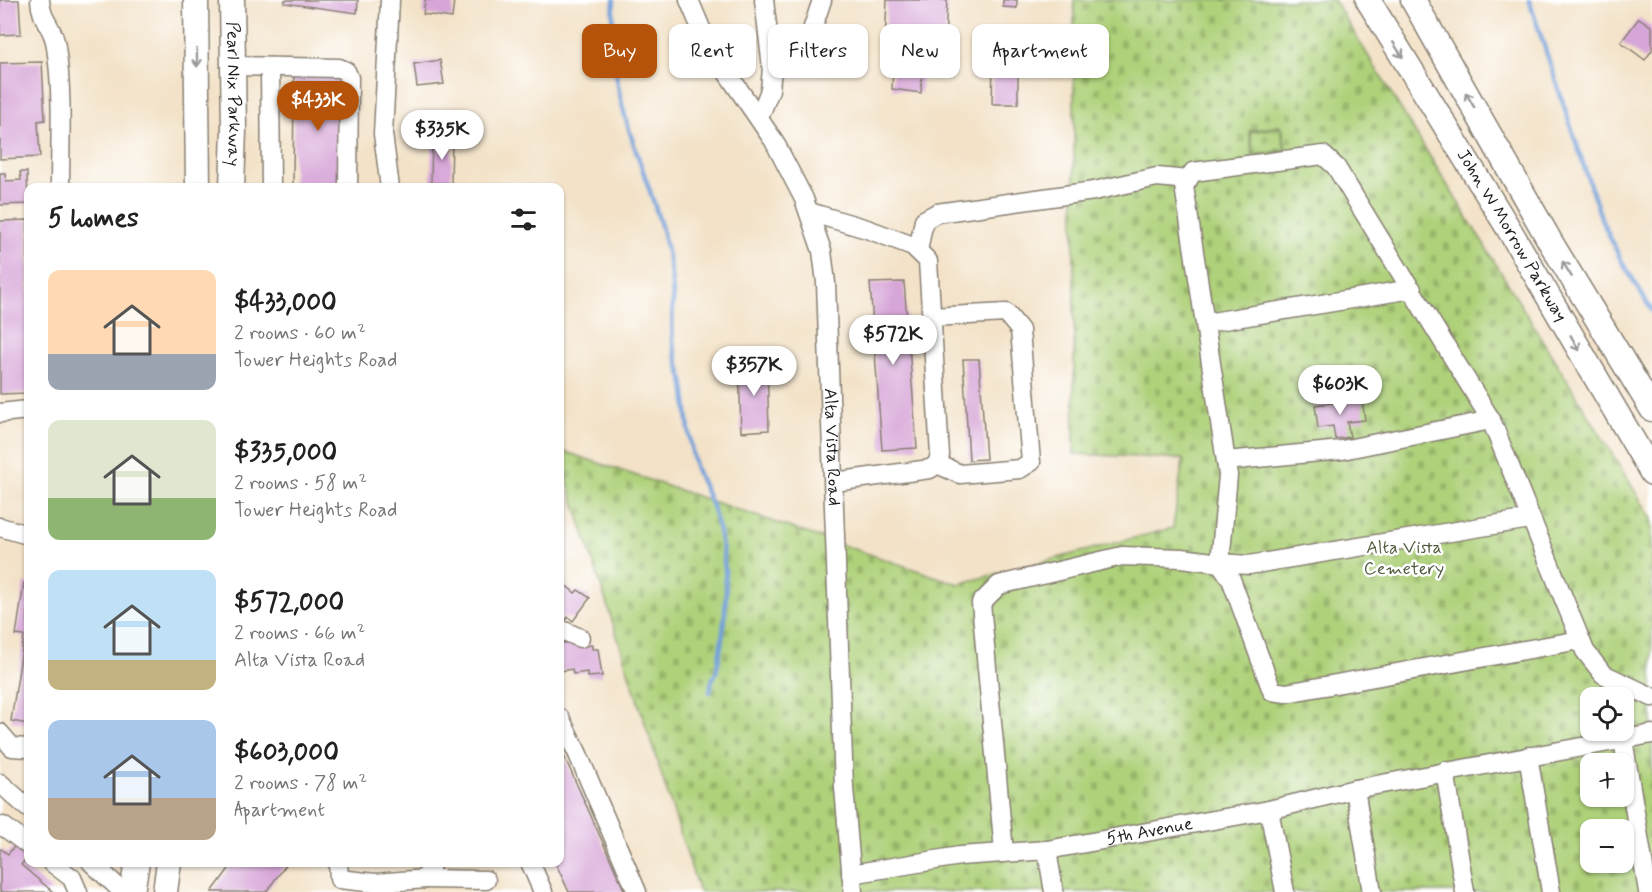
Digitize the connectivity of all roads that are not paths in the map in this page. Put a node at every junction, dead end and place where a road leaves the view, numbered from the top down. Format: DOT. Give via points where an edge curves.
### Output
graph roads {
  1 [pos="40,0"];
  2 [pos="196,0"];
  3 [pos="232,0"];
  4 [pos="390,0"];
  5 [pos="689,0"];
  6 [pos="764,0"];
  7 [pos="822,0"];
  8 [pos="1368,0"];
  9 [pos="1413,0"];
  10 [pos="814,24"];
  11 [pos="233,66"];
  12 [pos="270,67"];
  13 [pos="759,118"];
  14 [pos="1188,180"];
  15 [pos="60,183"];
  16 [pos="198,183"];
  17 [pos="232,183"];
  18 [pos="271,183"];
  19 [pos="348,183"];
  20 [pos="389,183"];
  21 [pos="809,212"];
  22 [pos="918,251"];
  23 [pos="1412,290"];
  24 [pos="931,317"];
  25 [pos="1206,323"];
  26 [pos="1652,409"];
  27 [pos="24,410"];
  28 [pos="0,413"];
  29 [pos="1491,420"];
  30 [pos="1226,461"];
  31 [pos="937,464"];
  32 [pos="1652,473"];
  33 [pos="834,482"];
  34 [pos="1530,519"];
  35 [pos="0,527"];
  36 [pos="24,534"];
  37 [pos="1220,562"];
  38 [pos="564,631"];
  39 [pos="580,638"];
  40 [pos="1580,639"];
  41 [pos="1652,697"];
  42 [pos="564,726"];
  43 [pos="0,733"];
  44 [pos="1652,734"];
  45 [pos="1634,737"];
  46 [pos="1612,741"];
  47 [pos="1623,741"];
  48 [pos="24,748"];
  49 [pos="1528,756"];
  50 [pos="1445,771"];
  51 [pos="0,783"];
  52 [pos="1355,789"];
  53 [pos="24,804"];
  54 [pos="1269,810"];
  55 [pos="0,827"];
  56 [pos="24,842"];
  57 [pos="1047,850"];
  58 [pos="1004,852"];
  59 [pos="58,867"];
  60 [pos="96,867"];
  61 [pos="136,867"];
  62 [pos="168,867"];
  63 [pos="532,867"];
  64 [pos="429,871"];
  65 [pos="339,878"];
  66 [pos="486,880"];
  67 [pos="852,883"];
  68 [pos="78,892"];
  69 [pos="123,892"];
  70 [pos="132,892"];
  71 [pos="165,892"];
  72 [pos="543,892"];
  73 [pos="637,892"];
  74 [pos="1054,892"];
  75 [pos="1285,892"];
  76 [pos="1372,892"];
  77 [pos="1465,892"];
  78 [pos="1551,892"];
  79 [pos="1648,892"];
  1 -- 15 [label="street" via="41,15 52,30 56,46"];
  2 -- 16 [label="main road, Pearl Nix Parkway, one-way"];
  3 -- 11 [label="main road, Pearl Nix Parkway"];
  4 -- 20 [label="street" via="383,134"];
  5 -- 13 [label="street, Alta Vista Road" via="708,45"];
  6 -- 13 [label="street" via="772,68 770,90"];
  7 -- 10 [label="street"];
  8 -- 32 [label="main road, John W Morrow Parkway, one-way"];
  26 -- 9 [label="main road, John W Morrow Parkway, one-way" via="1551,243"];
  11 -- 12 [label="street"];
  11 -- 17 [label="main road, Pearl Nix Parkway"];
  12 -- 18 [label="street"];
  12 -- 19 [label="street" via="346,71"];
  13 -- 21 [label="street, Alta Vista Road"];
  14 -- 22 [label="street" via="1157,177 1094,191 937,213 924,220"];
  14 -- 23 [label="street" via="1193,172 1323,155 1336,167"];
  14 -- 25 [label="street" via="1184,186"];
  21 -- 22 [label="street" via="867,229"];
  21 -- 33 [label="street, Alta Vista Road" via="822,251 826,283"];
  22 -- 24 [label="street" via="928,261"];
  23 -- 25 [label="street"];
  23 -- 29 [label="street"];
  24 -- 31 [label="street" via="940,455"];
  24 -- 31 [label="street" via="1006,313 1020,330 1031,462 1020,469 960,474"];
  25 -- 30 [label="street"];
  27 -- 28 [label="street"];
  29 -- 30 [label="street" via="1342,450"];
  29 -- 34 [label="street"];
  30 -- 37 [label="street"];
  31 -- 33 [label="street" via="930,469"];
  33 -- 67 [label="street, Alta Vista Road" via="844,788"];
  34 -- 37 [label="street" via="1249,565"];
  34 -- 40 [label="street"];
  35 -- 36 [label="street"];
  37 -- 40 [label="street" via="1231,579 1272,691 1286,693"];
  37 -- 58 [label="street" via="1122,556 999,585 981,603"];
  38 -- 39 [label="street"];
  40 -- 41 [label="street" via="1603,674"];
  42 -- 73 [label="street"];
  43 -- 48 [label="street" via="12,747"];
  44 -- 45 [label="street, 5th Avenue"];
  46 -- 49 [label="street, 5th Avenue"];
  47 -- 79 [label="street"];
  49 -- 50 [label="street, 5th Avenue"];
  49 -- 78 [label="street"];
  50 -- 52 [label="street, 5th Avenue"];
  50 -- 77 [label="street"];
  51 -- 53 [label="street"];
  52 -- 54 [label="street, 5th Avenue"];
  52 -- 76 [label="street"];
  54 -- 57 [label="street, 5th Avenue"];
  54 -- 75 [label="street"];
  55 -- 56 [label="street"];
  57 -- 58 [label="street, 5th Avenue"];
  57 -- 74 [label="street"];
  58 -- 67 [label="street, 5th Avenue" via="960,856"];
  59 -- 68 [label="street" via="72,878"];
  60 -- 69 [label="street"];
  61 -- 70 [label="main road"];
  62 -- 71 [label="main road"];
  63 -- 72 [label="street"];
  64 -- 65 [label="street" via="375,883"];
  64 -- 66 [label="street"];
}
